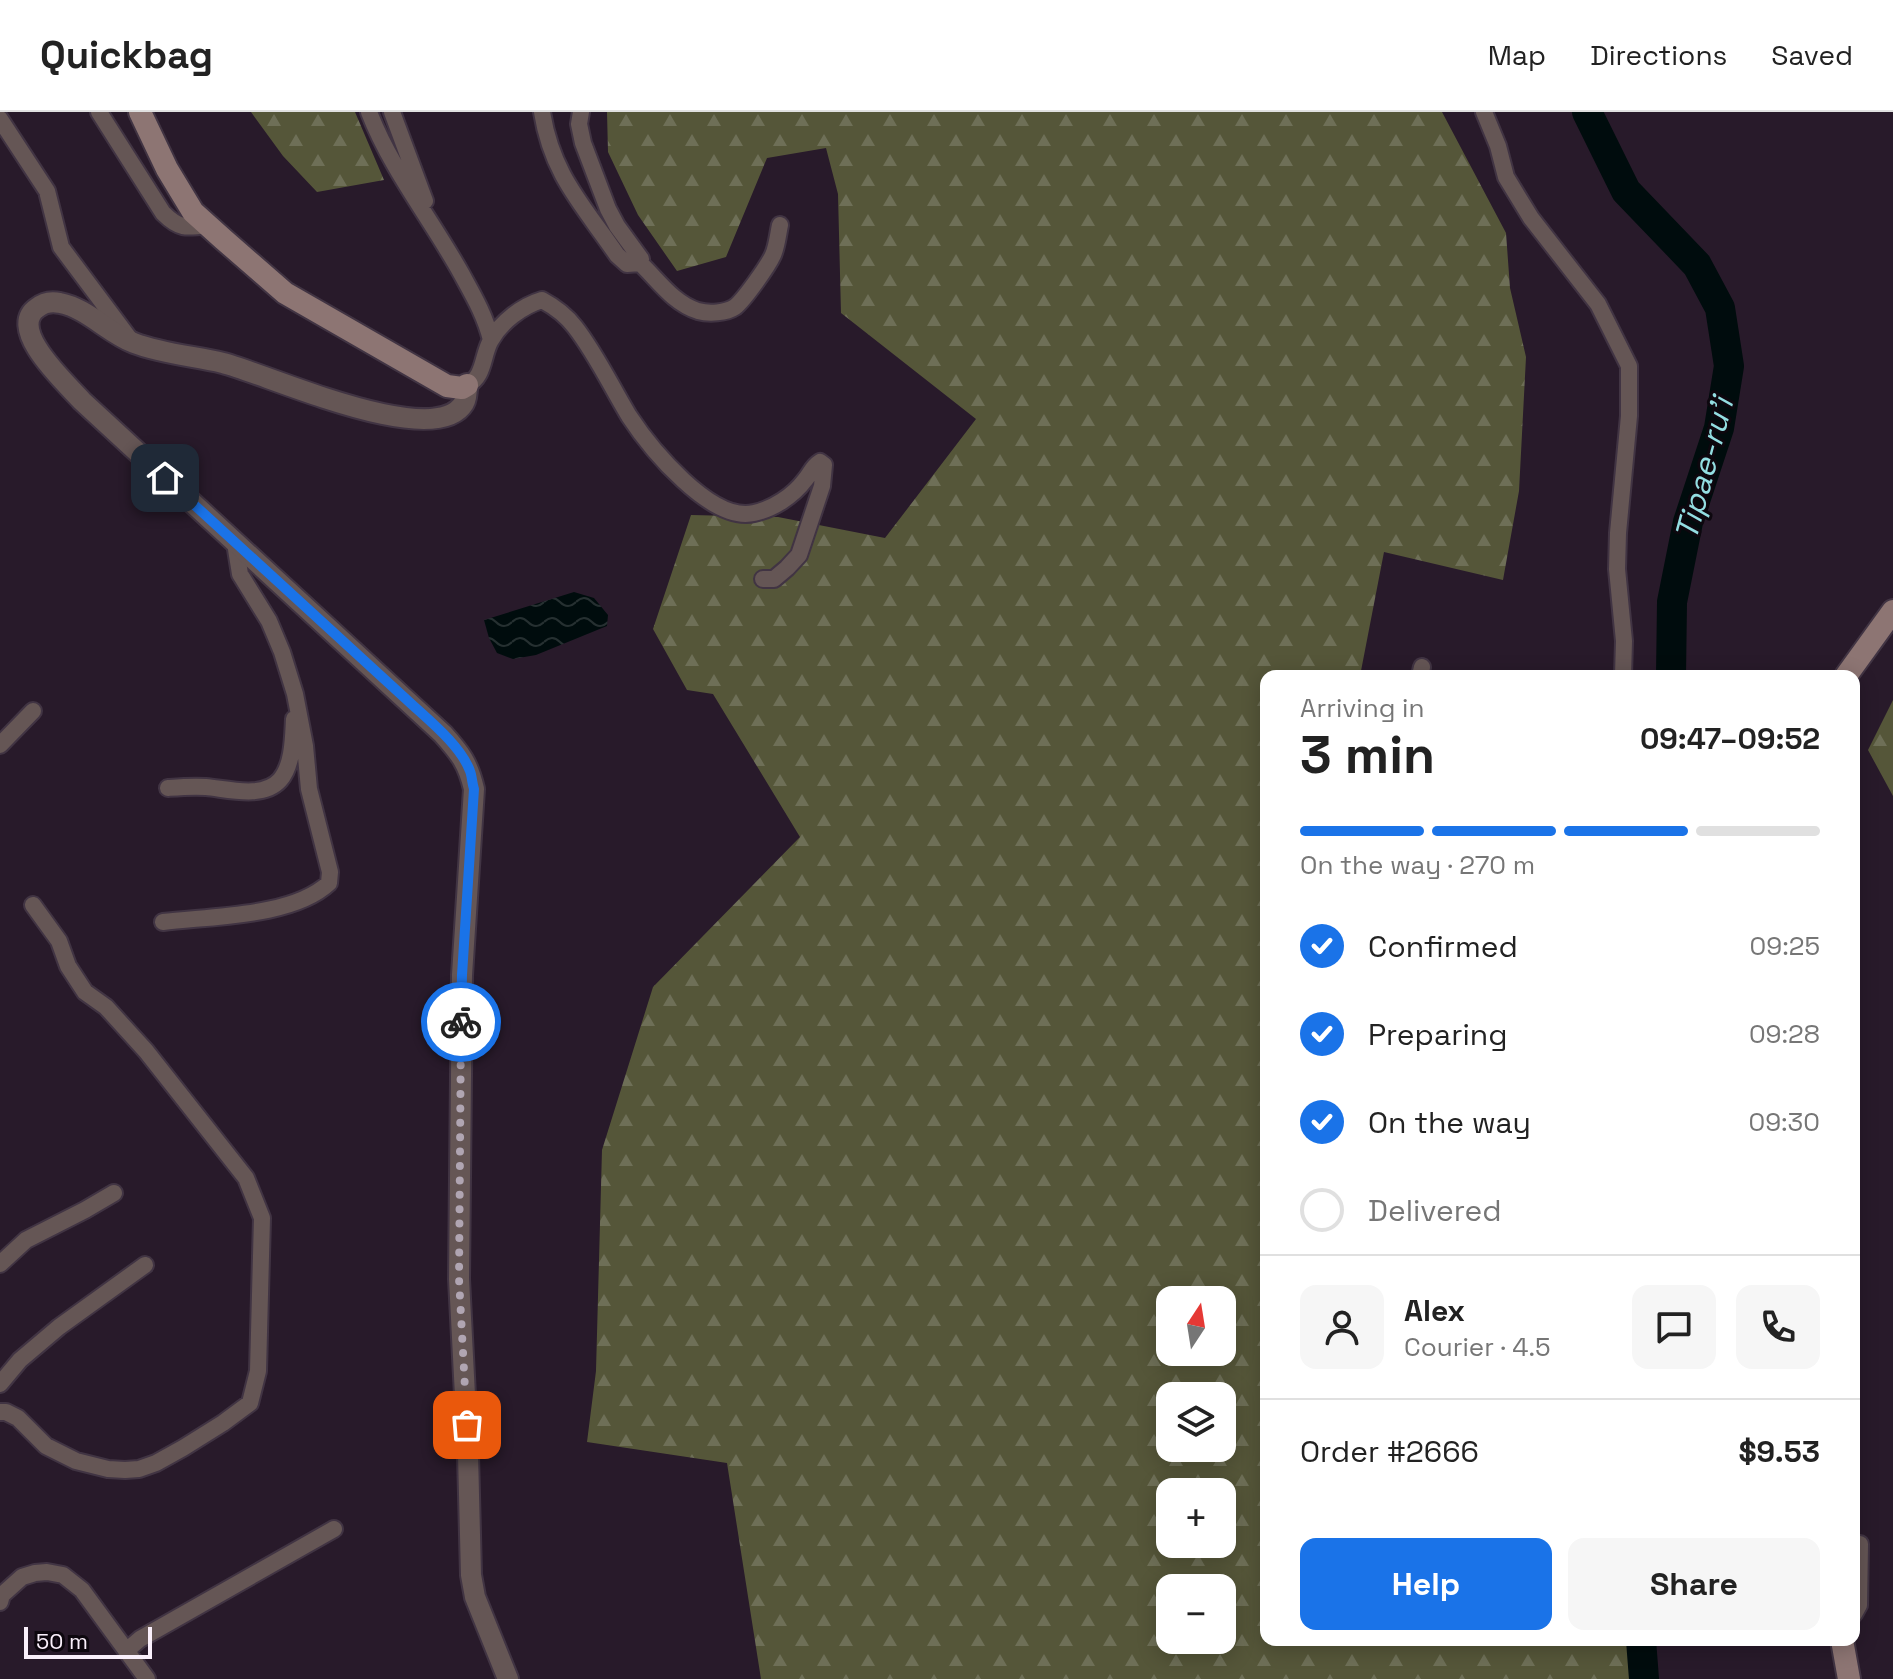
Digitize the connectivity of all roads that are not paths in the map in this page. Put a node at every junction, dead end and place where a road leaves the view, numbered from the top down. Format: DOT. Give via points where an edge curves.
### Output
graph roads {
  1 [pos="99,112"];
  2 [pos="140,112"];
  3 [pos="369,112"];
  4 [pos="392,112"];
  5 [pos="542,112"];
  6 [pos="581,112"];
  7 [pos="1484,112"];
  8 [pos="0,119"];
  9 [pos="207,225"];
  10 [pos="780,225"];
  11 [pos="433,226"];
  12 [pos="640,263"];
  13 [pos="491,340"];
  14 [pos="132,343"];
  15 [pos="467,385"];
  16 [pos="235,543"];
  17 [pos="763,579"];
  18 [pos="1893,611"];
  19 [pos="1623,670"];
  20 [pos="1850,670"];
  21 [pos="295,694"];
  22 [pos="33,711"];
  23 [pos="0,745"];
  24 [pos="168,788"];
  25 [pos="33,905"];
  26 [pos="163,922"];
  27 [pos="114,1193"];
  28 [pos="0,1264"];
  29 [pos="145,1265"];
  30 [pos="0,1384"];
  31 [pos="0,1412"];
  32 [pos="334,1529"];
  33 [pos="0,1602"];
  34 [pos="1843,1646"];
  35 [pos="126,1651"];
  36 [pos="147,1679"];
  37 [pos="508,1679"];
  38 [pos="1849,1679"];
  1 -- 9 [label="street" via="163,213 187,228"];
  2 -- 9 [label="main road" via="167,169"];
  3 -- 11 [label="street"];
  4 -- 11 [label="street"];
  5 -- 12 [label="street" via="551,151 571,191 617,255 627,264"];
  6 -- 12 [label="street" via="583,143 608,209"];
  7 -- 19 [label="street" via="1506,177 1598,304 1629,366 1617,569"];
  8 -- 14 [label="street" via="47,191 61,247"];
  9 -- 15 [label="main road" via="285,293 447,386"];
  10 -- 12 [label="street" via="773,255 751,288 735,307 719,313 683,304"];
  11 -- 13 [label="street" via="485,318"];
  13 -- 15 [label="street" via="480,373"];
  13 -- 17 [label="street" via="526,305 542,300 558,309 588,345 654,450 696,493 737,513 752,514 785,499 815,465 824,465 799,555 774,579"];
  14 -- 15 [label="street" via="224,363 380,415 411,420 454,413 465,402"];
  14 -- 16 [label="street" via="59,303 33,310 28,323 44,358 82,401"];
  16 -- 21 [label="street" via="240,574 269,621"];
  16 -- 37 [label="street" via="443,734 470,770 474,789 462,975 459,1279 471,1575"];
  18 -- 20 [label="main road"];
  21 -- 24 [label="street" via="288,763 271,788"];
  21 -- 26 [label="street" via="329,883 318,894 262,911"];
  22 -- 23 [label="street"];
  25 -- 31 [label="street" via="85,992 146,1051 246,1178 262,1218 258,1371 250,1403 183,1448 139,1469 76,1461 46,1446 18,1418"];
  27 -- 28 [label="street" via="26,1240"];
  29 -- 30 [label="street" via="59,1327"];
  32 -- 35 [label="street"];
  33 -- 35 [label="street" via="22,1577 63,1575 82,1590"];
  34 -- 38 [label="main road"];
  35 -- 36 [label="street"];
}
